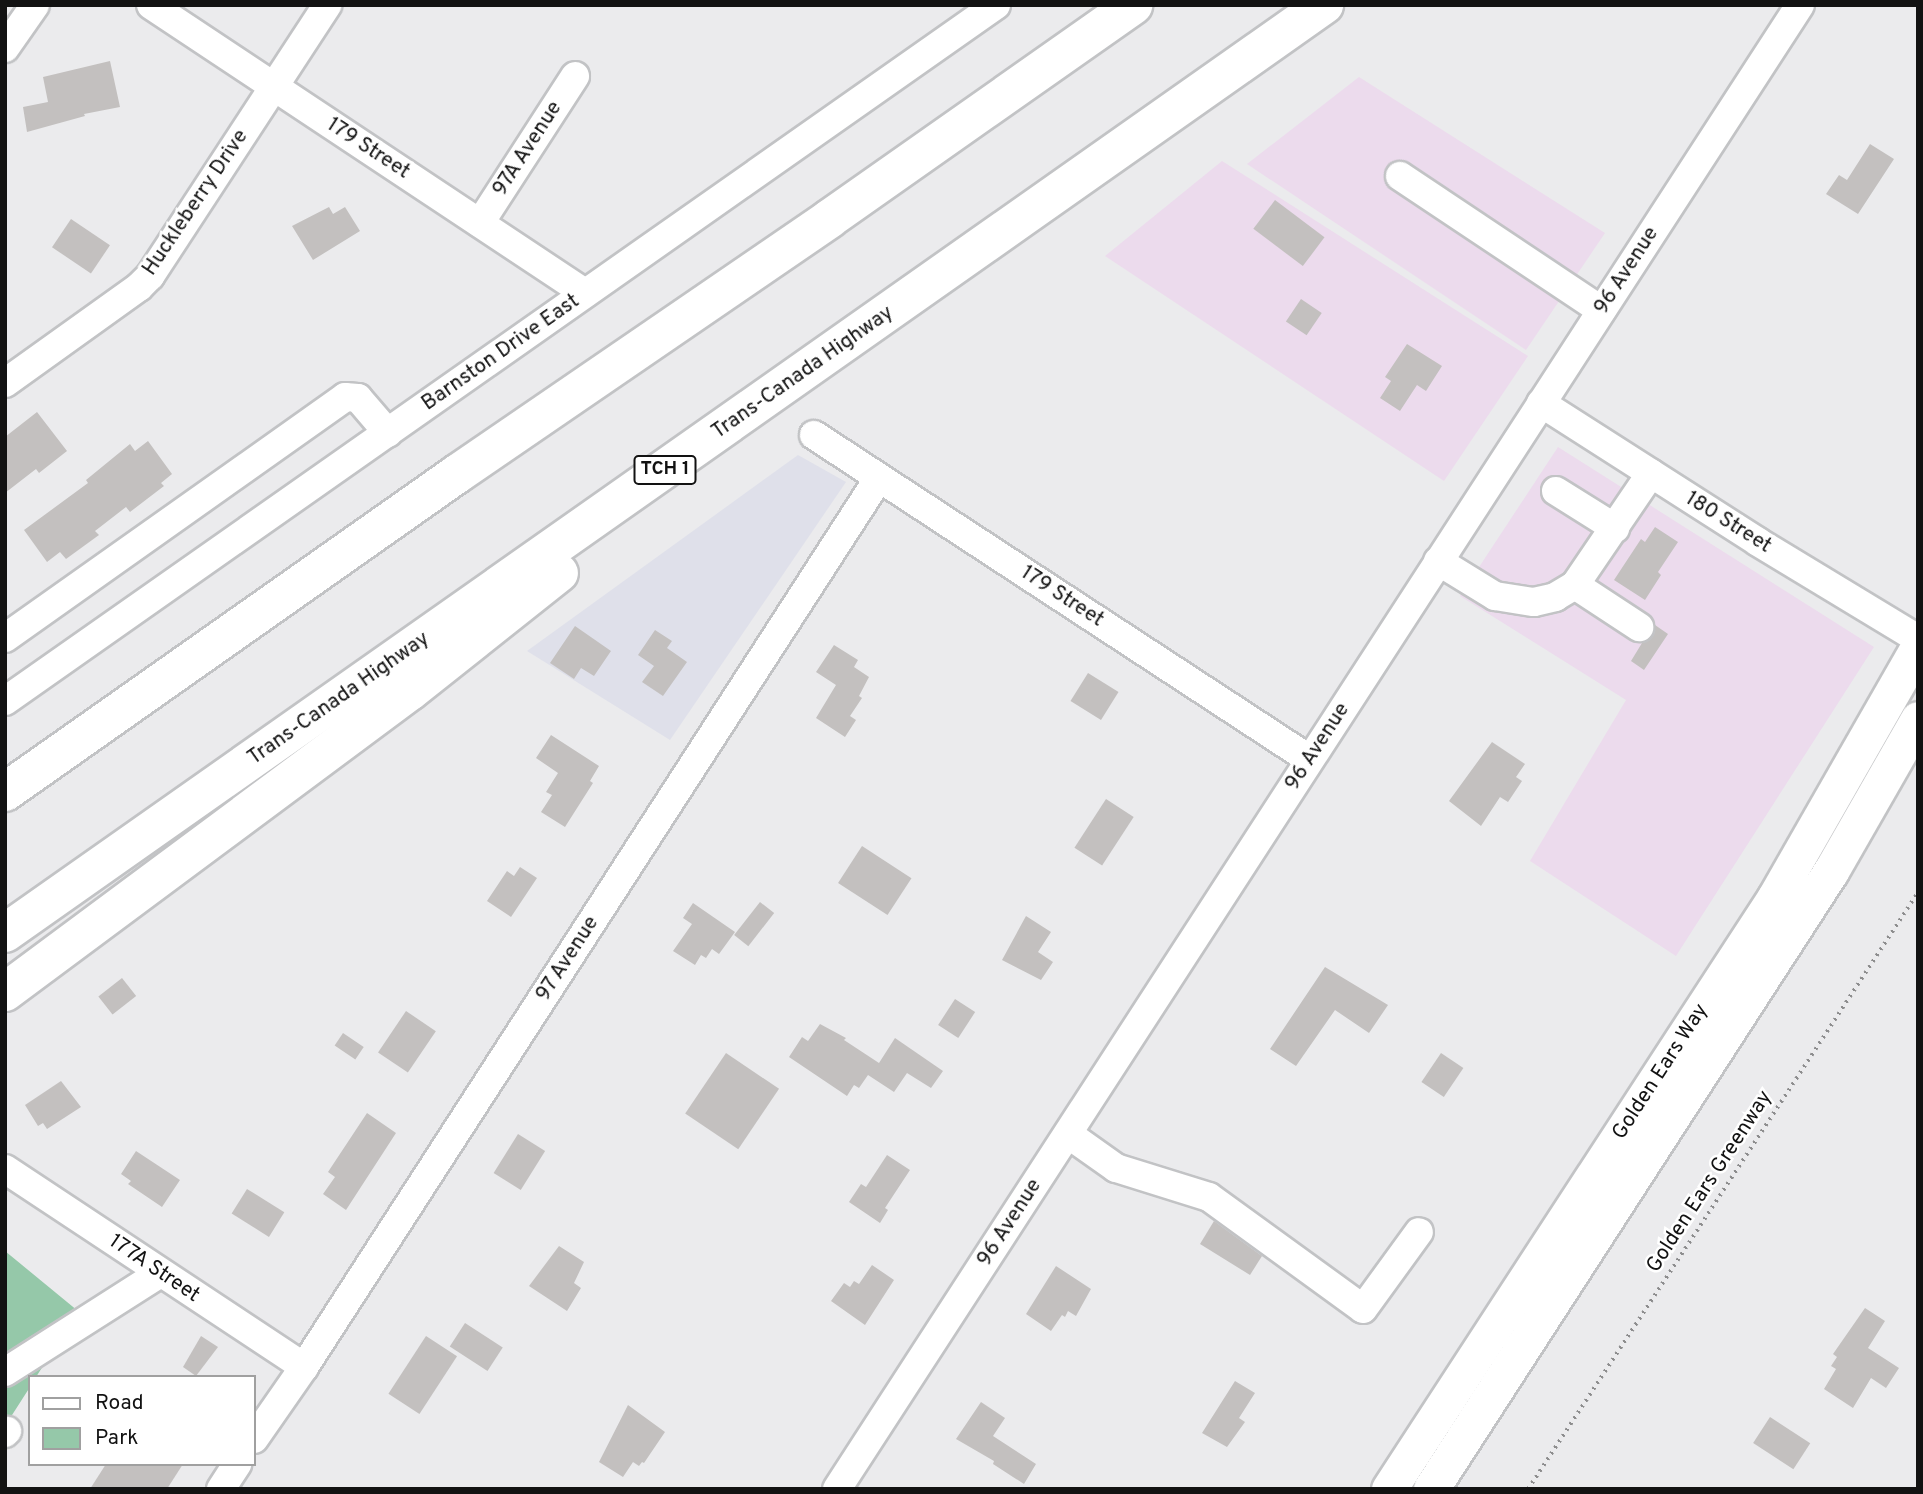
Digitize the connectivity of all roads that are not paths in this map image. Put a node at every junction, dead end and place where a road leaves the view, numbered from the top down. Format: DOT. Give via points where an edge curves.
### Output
graph roads {
  1 [pos="35,5"];
  2 [pos="151,5"];
  3 [pos="327,5"];
  4 [pos="996,5"];
  5 [pos="1133,5"];
  6 [pos="1324,5"];
  7 [pos="1800,5"];
  8 [pos="5,47"];
  9 [pos="575,76"];
  10 [pos="273,86"];
  11 [pos="1399,176"];
  12 [pos="480,223"];
  13 [pos="585,293"];
  14 [pos="901,304"];
  15 [pos="1601,310"];
  16 [pos="5,383"];
  17 [pos="1541,403"];
  18 [pos="388,433"];
  19 [pos="814,435"];
  20 [pos="1651,473"];
  21 [pos="879,478"];
  22 [pos="1556,491"];
  23 [pos="1615,527"];
  24 [pos="1438,561"];
  25 [pos="1575,585"];
  26 [pos="1639,627"];
  27 [pos="5,638"];
  28 [pos="1918,639"];
  29 [pos="1918,647"];
  30 [pos="5,701"];
  31 [pos="1918,719"];
  32 [pos="88,732"];
  33 [pos="1309,759"];
  34 [pos="5,777"];
  35 [pos="5,792"];
  36 [pos="5,933"];
  37 [pos="5,992"];
  38 [pos="1068,1134"];
  39 [pos="5,1169"];
  40 [pos="1419,1232"];
  41 [pos="159,1274"];
  42 [pos="304,1367"];
  43 [pos="5,1372"];
  44 [pos="256,1436"];
  45 [pos="236,1466"];
  46 [pos="221,1489"];
  47 [pos="837,1489"];
  48 [pos="1389,1489"];
  49 [pos="1431,1489"];
  1 -- 8 [label="street"];
  2 -- 10 [label="street, 179 Street"];
  3 -- 10 [label="street, Huckleberry Drive"];
  4 -- 13 [label="street, Barnston Drive East"];
  5 -- 32 [label="highway"];
  6 -- 14 [label="highway, Trans-Canada Highway / TCH 1"];
  7 -- 15 [label="street, 96 Avenue"];
  9 -- 12 [label="street, 97A Avenue"];
  10 -- 12 [label="street, 179 Street"];
  10 -- 16 [label="street, Huckleberry Drive" via="150,276"];
  11 -- 15 [label="street"];
  12 -- 13 [label="street, 179 Street"];
  13 -- 18 [label="street, Barnston Drive East"];
  14 -- 36 [label="highway, Trans-Canada Highway / TCH 1"];
  14 -- 37 [label="highway" via="410,691"];
  15 -- 17 [label="street, 96 Avenue"];
  17 -- 20 [label="street, 180 Street"];
  17 -- 24 [label="street, 96 Avenue"];
  18 -- 27 [label="street" via="358,398 345,397"];
  18 -- 30 [label="street, Barnston Drive East"];
  19 -- 21 [label="street, 179 Street"];
  20 -- 23 [label="street"];
  20 -- 28 [label="street, 180 Street"];
  21 -- 33 [label="street, 179 Street"];
  21 -- 42 [label="street, 97 Avenue"];
  22 -- 23 [label="street"];
  23 -- 25 [label="street"];
  24 -- 25 [label="street" via="1495,596 1512,600 1534,602"];
  24 -- 33 [label="street, 96 Avenue"];
  25 -- 26 [label="street"];
  29 -- 48 [label="main road, Golden Ears Way" via="1775,897"];
  31 -- 49 [label="main road, Golden Ears Way" via="1831,871"];
  32 -- 34 [label="highway"];
  32 -- 35 [label="highway"];
  33 -- 38 [label="street, 96 Avenue"];
  38 -- 40 [label="street" via="1116,1168 1209,1197 1363,1309"];
  38 -- 47 [label="street, 96 Avenue"];
  39 -- 41 [label="street, 177A Street"];
  41 -- 42 [label="street, 177A Street"];
  41 -- 43 [label="street"];
  42 -- 44 [label="street, 97 Avenue"];
  45 -- 46 [label="street"];
}
